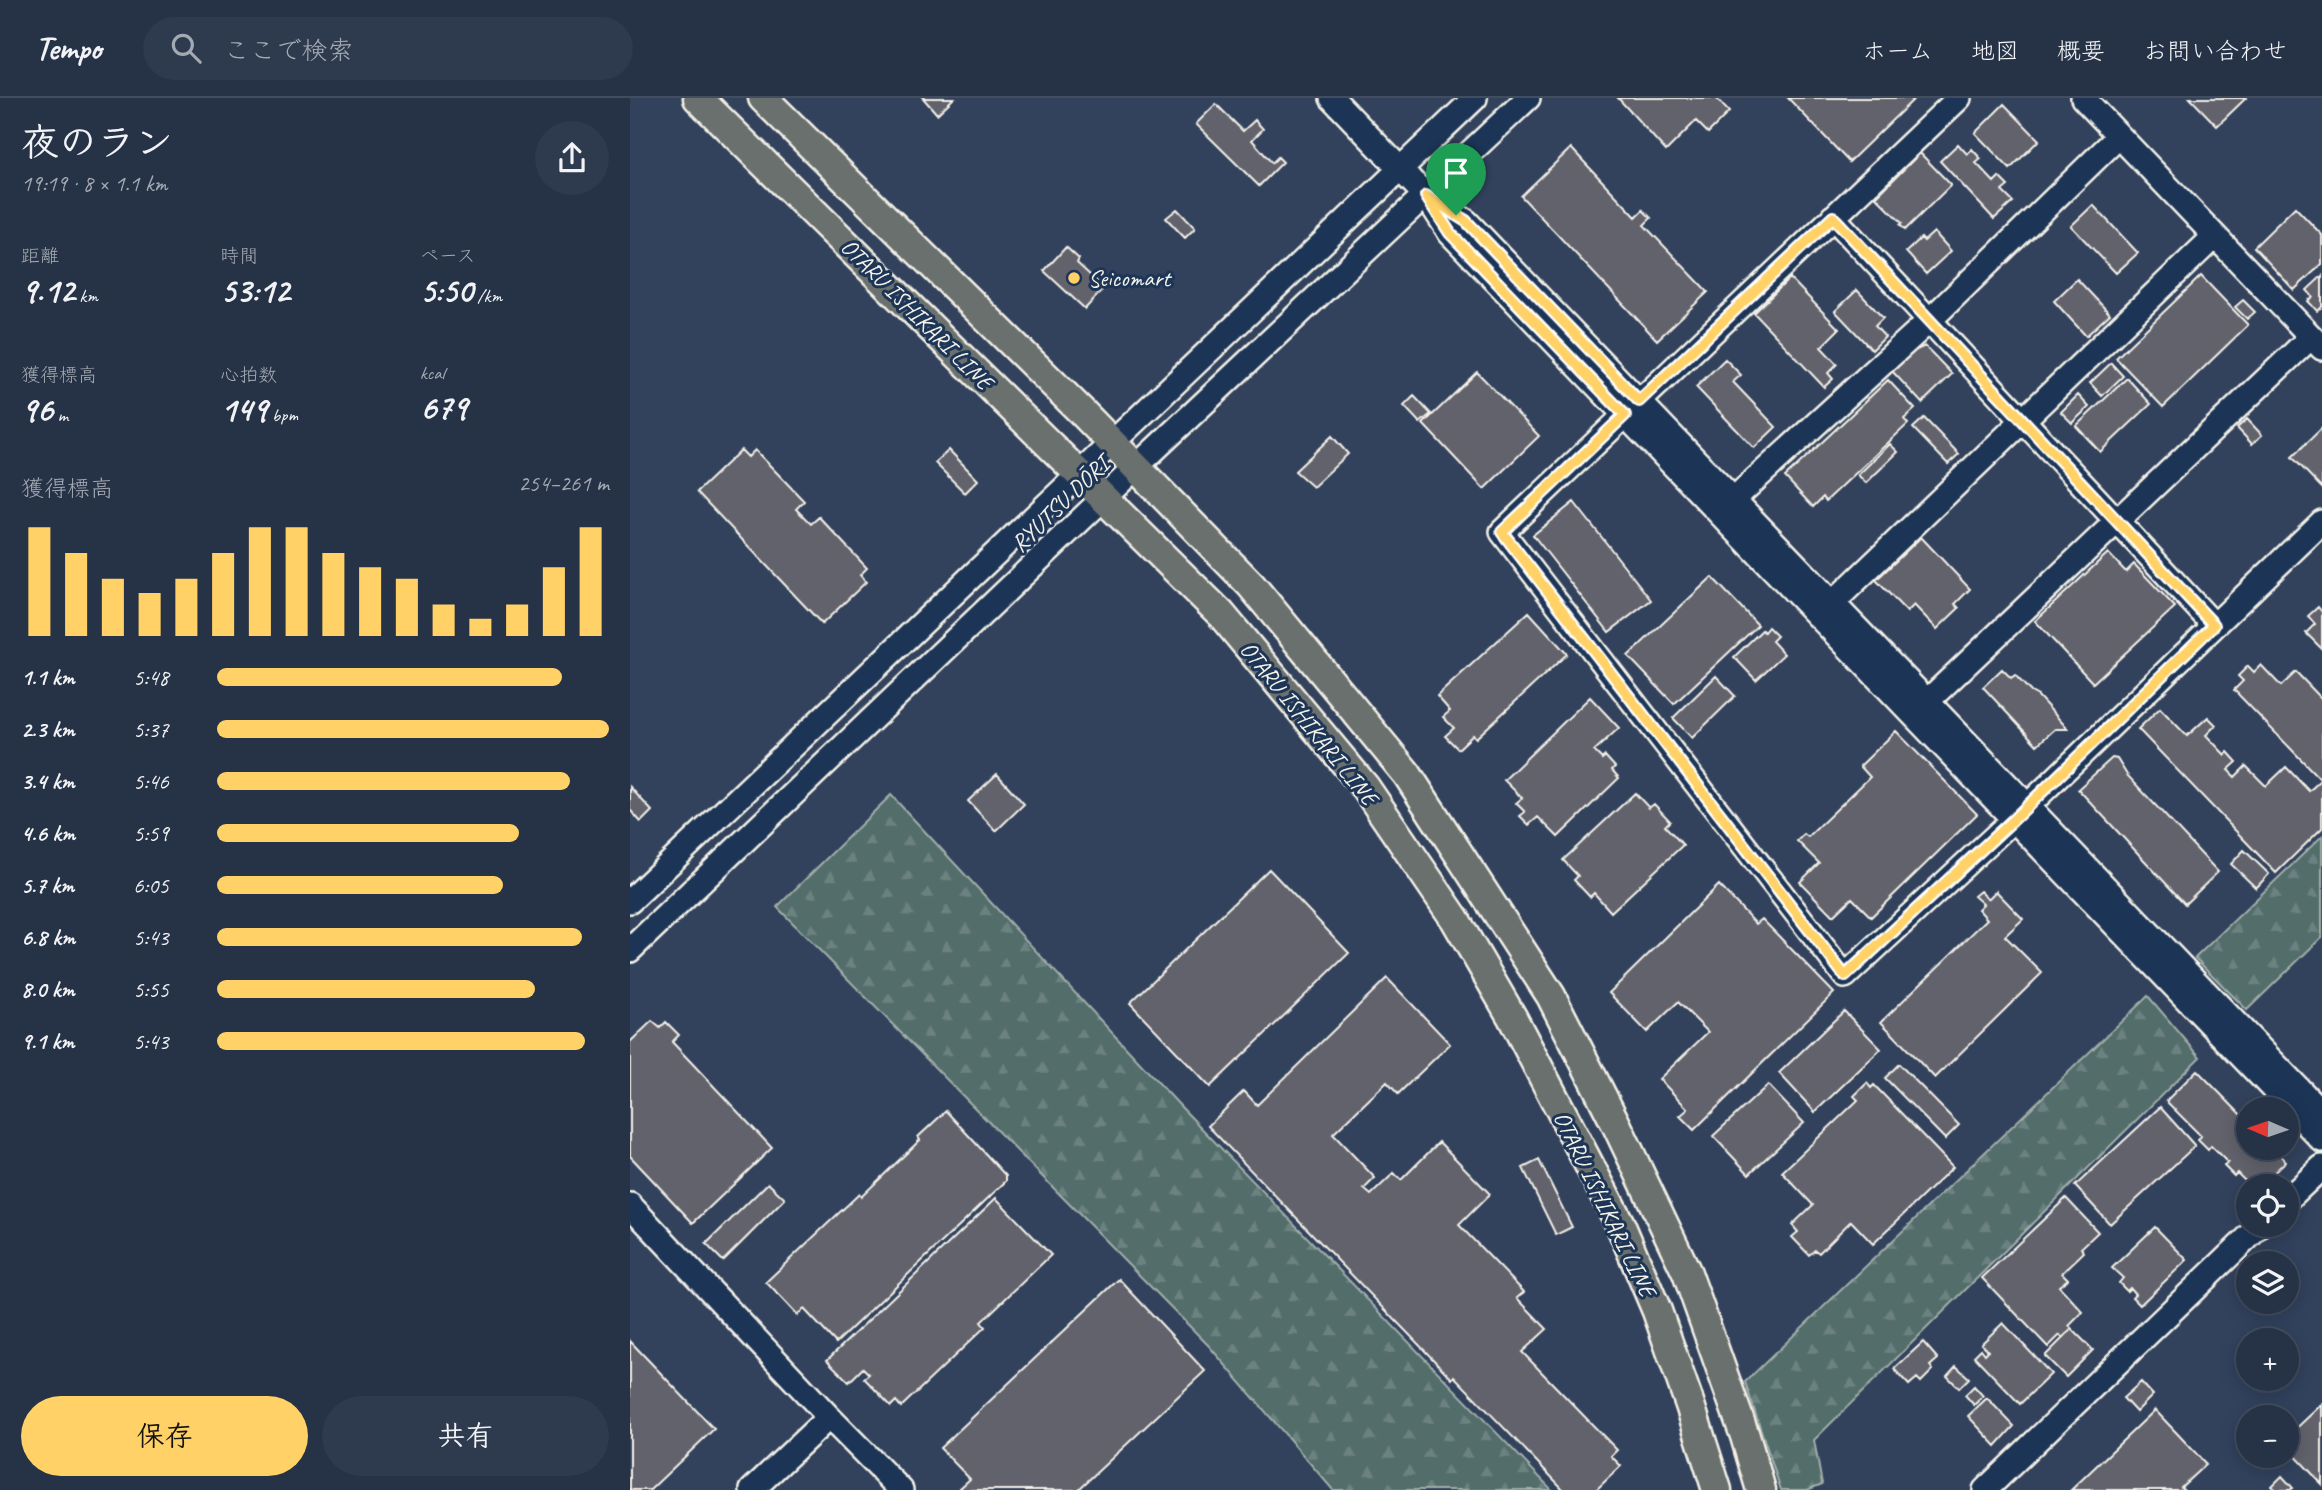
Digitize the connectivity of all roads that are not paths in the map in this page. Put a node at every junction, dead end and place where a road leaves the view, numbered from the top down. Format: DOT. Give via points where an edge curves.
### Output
graph roads {
  1 [pos="698,98"];
  2 [pos="763,98"];
  3 [pos="1332,98"];
  4 [pos="1475,98"];
  5 [pos="1528,98"];
  6 [pos="1959,98"];
  7 [pos="2083,98"];
  8 [pos="2119,136"];
  9 [pos="1400,170"];
  10 [pos="1426,196"];
  11 [pos="1833,217"];
  12 [pos="2214,236"];
  13 [pos="1930,320"];
  14 [pos="2316,342"];
  15 [pos="1632,408"];
  16 [pos="2022,420"];
  17 [pos="1112,444"];
  18 [pos="1135,468"];
  19 [pos="1079,473"];
  20 [pos="1105,498"];
  21 [pos="1726,506"];
  22 [pos="2117,522"];
  23 [pos="2322,522"];
  24 [pos="1825,610"];
  25 [pos="2214,625"];
  26 [pos="1920,708"];
  27 [pos="2020,812"];
  28 [pos="630,901"];
  29 [pos="630,950"];
  30 [pos="2322,1113"];
  31 [pos="2322,1140"];
  32 [pos="2322,1167"];
  33 [pos="2299,1189"];
  34 [pos="630,1205"];
  35 [pos="2249,1237"];
  36 [pos="829,1417"];
  37 [pos="752,1490"];
  38 [pos="901,1490"];
  39 [pos="1717,1490"];
  40 [pos="1761,1490"];
  41 [pos="1985,1490"];
  1 -- 19 [label="main road, OTARU ISHIKARI LINE"];
  2 -- 17 [label="main road, OTARU ISHIKARI LINE"];
  3 -- 9 [label="street"];
  4 -- 9 [label="street, RYUTSU DŌRI"];
  5 -- 10 [label="street, RYUTSU DŌRI"];
  6 -- 11 [label="street"];
  7 -- 8 [label="street"];
  8 -- 12 [label="street"];
  8 -- 13 [label="street"];
  9 -- 10 [label="street"];
  9 -- 17 [label="street, RYUTSU DŌRI"];
  10 -- 15 [label="street" via="1450,233"];
  10 -- 18 [label="street, RYUTSU DŌRI"];
  11 -- 13 [label="street"];
  11 -- 15 [label="street"];
  12 -- 14 [label="street"];
  12 -- 16 [label="street"];
  13 -- 16 [label="street"];
  13 -- 21 [label="street"];
  14 -- 22 [label="street"];
  15 -- 21 [label="street"];
  15 -- 27 [label="street" via="1502,532 1845,976"];
  16 -- 22 [label="street"];
  16 -- 24 [label="street"];
  17 -- 18 [label="main road, OTARU ISHIKARI LINE"];
  17 -- 19 [label="street, RYUTSU DŌRI"];
  18 -- 20 [label="street, RYUTSU DŌRI"];
  18 -- 40 [label="main road, OTARU ISHIKARI LINE" via="1251,585 1407,774 1551,996 1686,1273"];
  19 -- 20 [label="main road, OTARU ISHIKARI LINE"];
  19 -- 28 [label="street, RYUTSU DŌRI"];
  20 -- 29 [label="street, RYUTSU DŌRI"];
  20 -- 39 [label="main road, OTARU ISHIKARI LINE" via="1221,614 1364,787 1455,919 1512,1017 1620,1224 1657,1311"];
  21 -- 24 [label="street"];
  22 -- 25 [label="street"];
  22 -- 26 [label="street"];
  23 -- 25 [label="street"];
  24 -- 26 [label="street"];
  25 -- 27 [label="street"];
  26 -- 27 [label="street"];
  27 -- 30 [label="street"];
  27 -- 31 [label="street"];
  32 -- 33 [label="street"];
  34 -- 36 [label="street"];
  35 -- 41 [label="street"];
  36 -- 37 [label="street"];
  36 -- 38 [label="street"];
}
